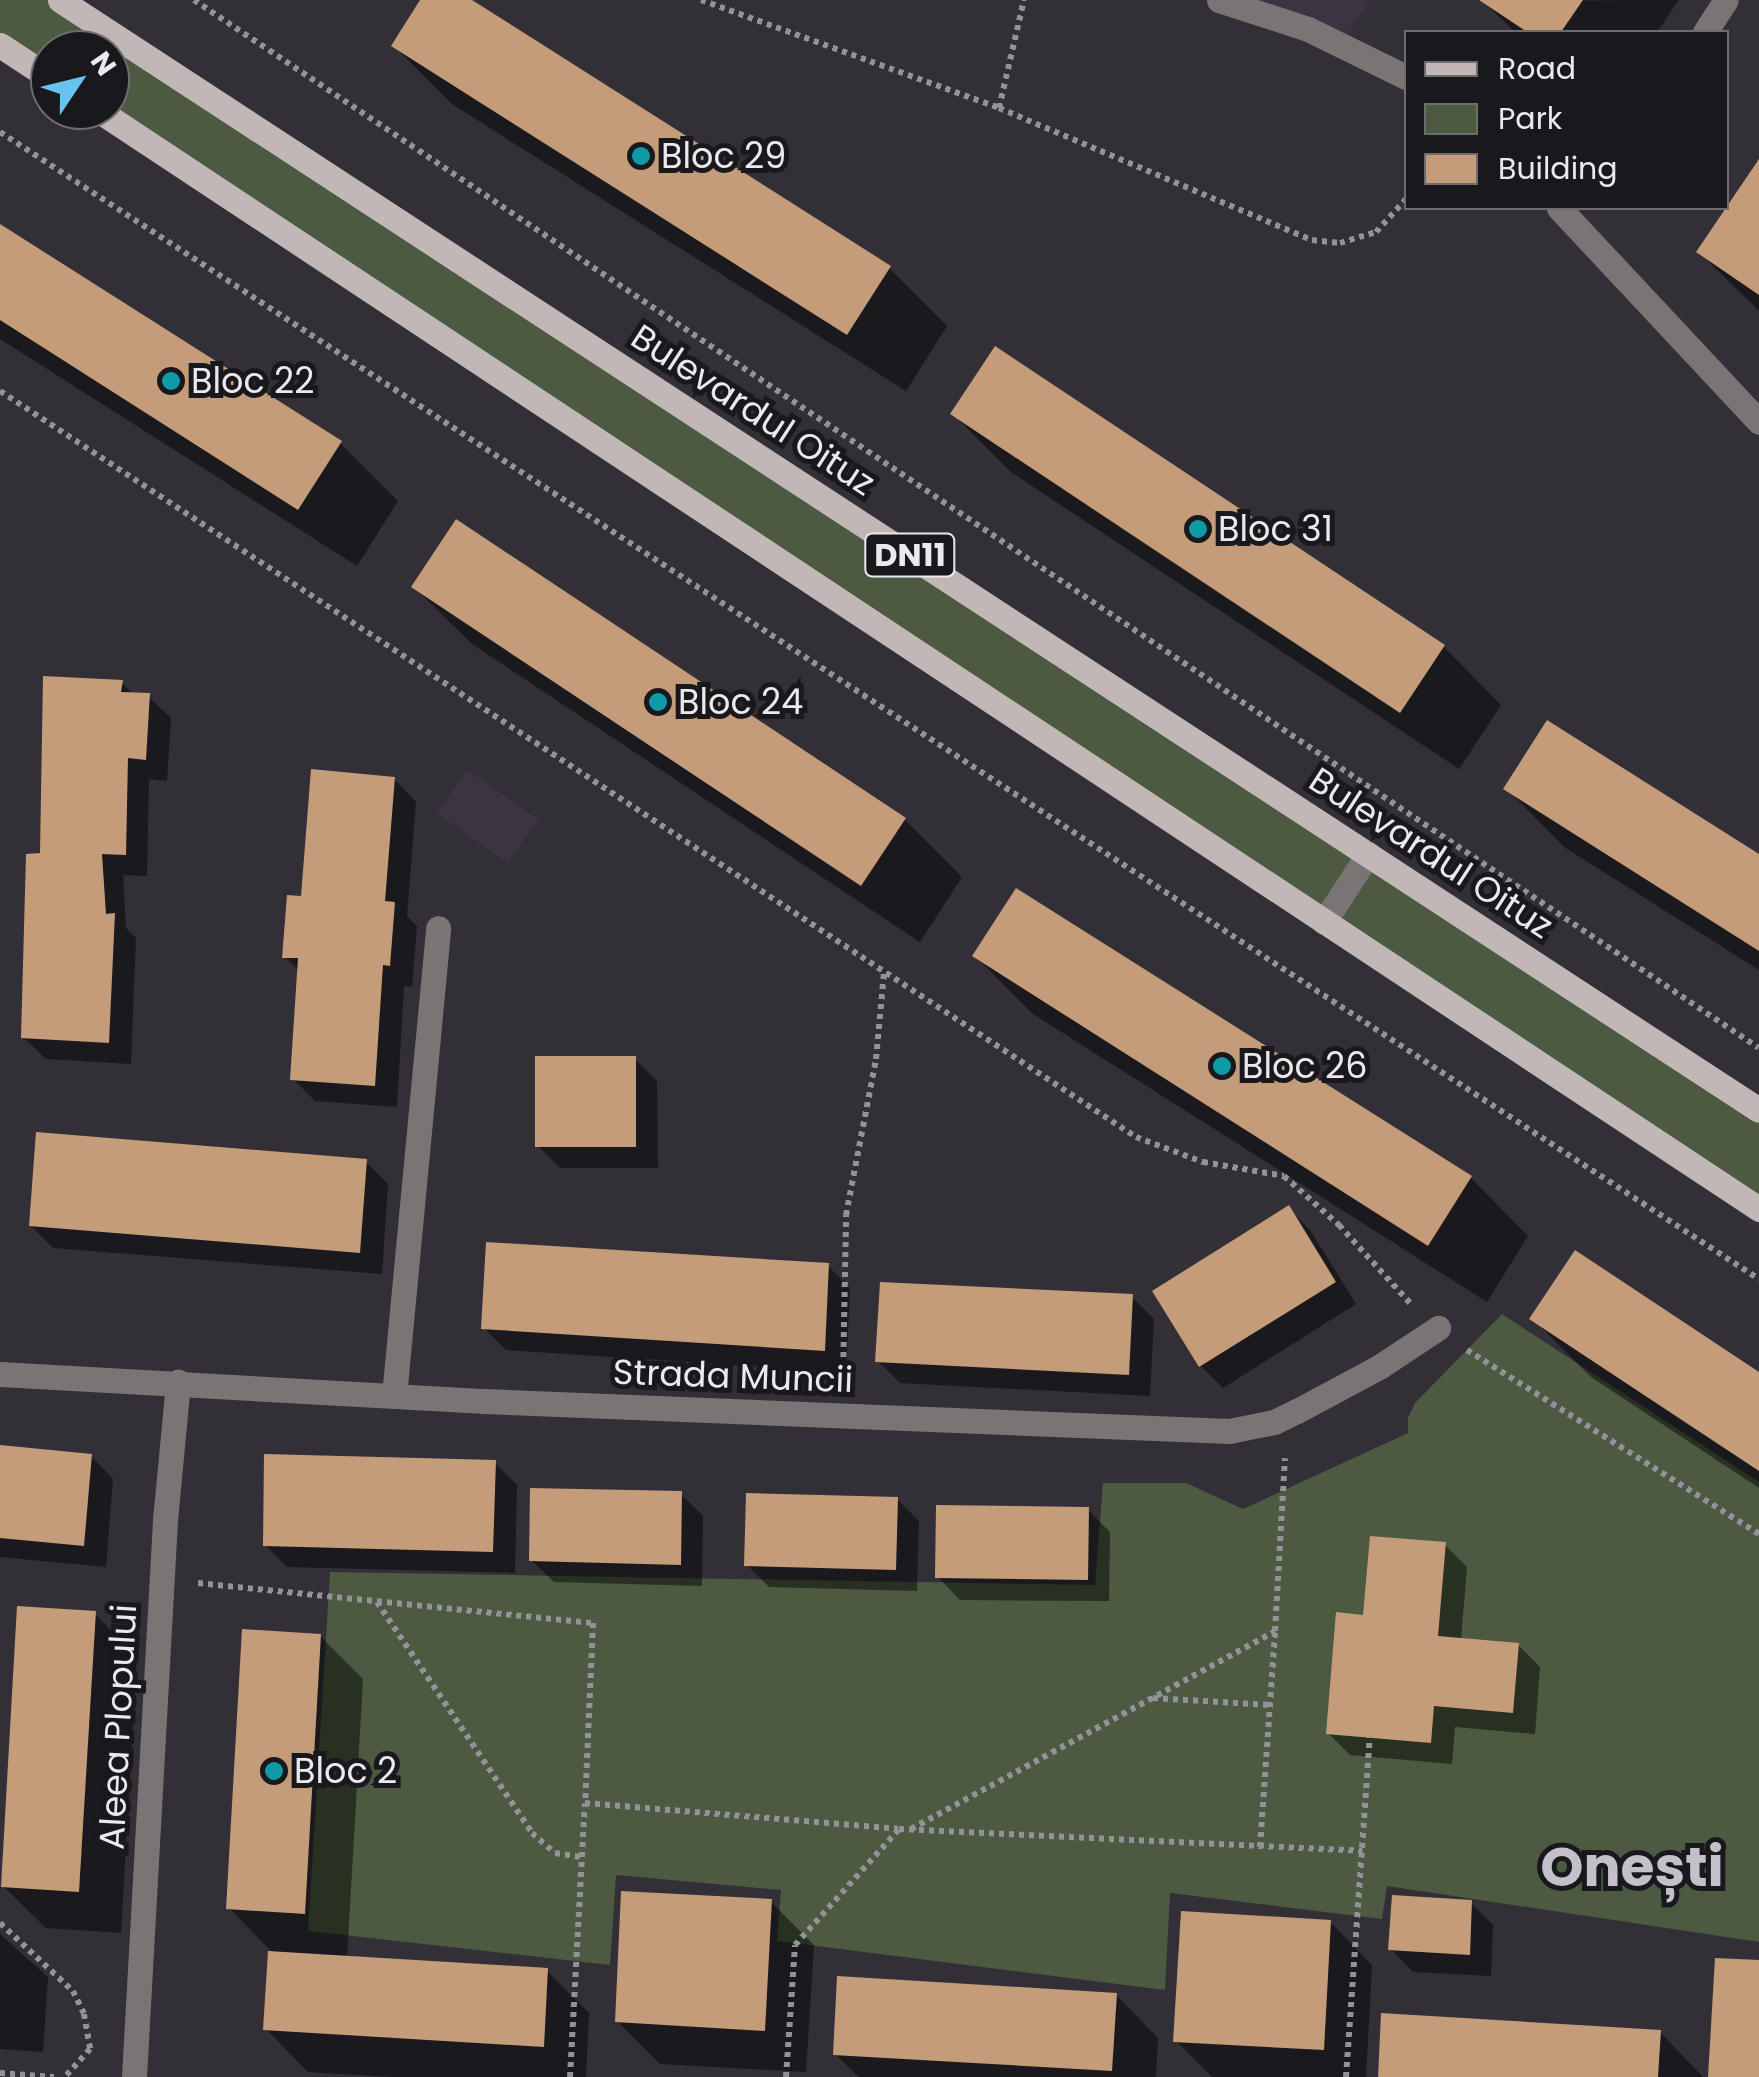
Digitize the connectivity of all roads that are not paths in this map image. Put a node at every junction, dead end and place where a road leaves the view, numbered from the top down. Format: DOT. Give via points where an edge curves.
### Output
graph roads {
  1 [pos="60,0"];
  2 [pos="1219,0"];
  3 [pos="1726,0"];
  4 [pos="1706,30"];
  5 [pos="0,45"];
  6 [pos="30,65"];
  7 [pos="1404,76"];
  8 [pos="128,130"];
  9 [pos="1584,217"];
  10 [pos="1759,422"];
  11 [pos="1368,854"];
  12 [pos="1324,922"];
  13 [pos="438,928"];
  14 [pos="1759,1110"];
  15 [pos="1759,1209"];
  16 [pos="1438,1328"];
  17 [pos="0,1374"];
  18 [pos="178,1382"];
  19 [pos="394,1396"];
  20 [pos="134,2077"];
  1 -- 11 [label="main road, Bulevardul Oituz / DN11"];
  2 -- 7 [label="street" via="1308,30"];
  3 -- 4 [label="street"];
  5 -- 6 [label="main road"];
  8 -- 12 [label="main road, DN11"];
  9 -- 10 [label="street"];
  11 -- 12 [label="street, Bulevardul Oituz"];
  11 -- 14 [label="main road, Bulevardul Oituz / DN11"];
  12 -- 15 [label="main road, DN11"];
  13 -- 19 [label="street"];
  16 -- 19 [label="street, Strada Muncii" via="1288,1415 1229,1431"];
  17 -- 18 [label="street, Strada Muncii"];
  18 -- 19 [label="street, Strada Muncii"];
  18 -- 20 [label="street, Aleea Plopului"];
}
